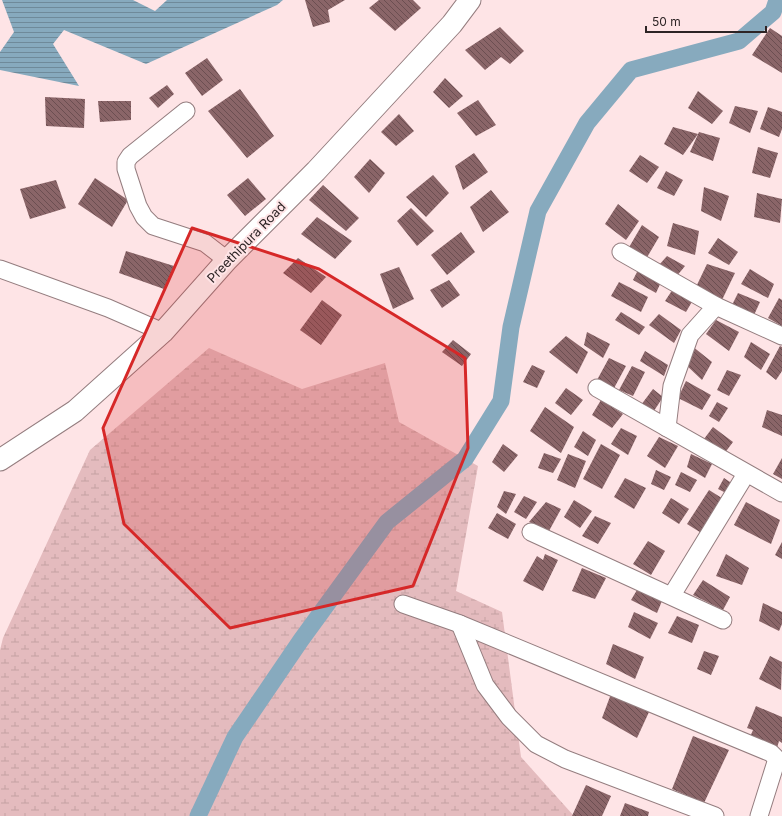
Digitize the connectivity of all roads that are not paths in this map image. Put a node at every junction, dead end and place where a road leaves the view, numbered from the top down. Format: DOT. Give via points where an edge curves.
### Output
graph roads {
  1 [pos="470,0"];
  2 [pos="186,111"];
  3 [pos="621,252"];
  4 [pos="227,260"];
  5 [pos="0,269"];
  6 [pos="716,306"];
  7 [pos="162,332"];
  8 [pos="782,336"];
  9 [pos="597,388"];
  10 [pos="667,428"];
  11 [pos="0,460"];
  12 [pos="746,474"];
  13 [pos="782,493"];
  14 [pos="531,532"];
  15 [pos="672,595"];
  16 [pos="403,604"];
  17 [pos="723,620"];
  18 [pos="460,624"];
  19 [pos="715,816"];
  20 [pos="759,816"];
  1 -- 4 [label="street, Preethipura Road" via="452,24 316,171"];
  2 -- 4 [label="street" via="130,156 126,162 126,169 138,206 153,226 205,243"];
  3 -- 6 [label="street"];
  4 -- 7 [label="street, Preethipura Road"];
  5 -- 7 [label="street" via="108,308"];
  6 -- 8 [label="street"];
  6 -- 10 [label="street" via="690,335 672,386"];
  7 -- 11 [label="street, Preethipura Road" via="75,411"];
  9 -- 10 [label="street"];
  10 -- 12 [label="street"];
  12 -- 13 [label="street"];
  12 -- 15 [label="street"];
  14 -- 15 [label="street"];
  15 -- 17 [label="street"];
  16 -- 18 [label="street"];
  18 -- 19 [label="street" via="485,685 509,717 536,744 565,759"];
  18 -- 20 [label="street" via="771,753 776,762"];
}
